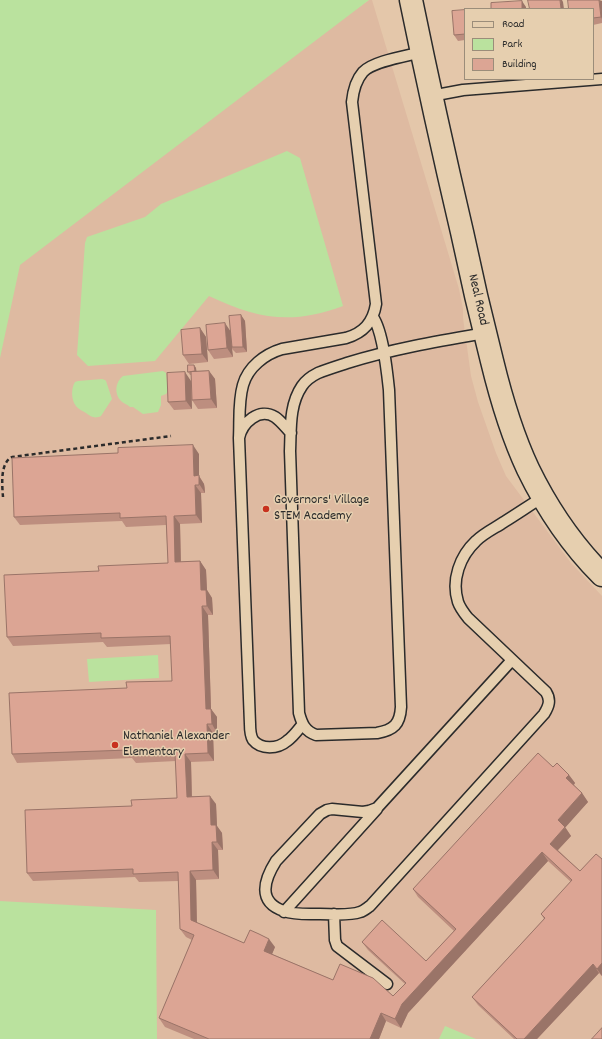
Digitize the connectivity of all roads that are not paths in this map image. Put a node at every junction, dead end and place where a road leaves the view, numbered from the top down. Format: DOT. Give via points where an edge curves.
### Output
graph roads {
  1 [pos="412,0"];
  2 [pos="422,52"];
  3 [pos="589,80"];
  4 [pos="431,96"];
  5 [pos="372,317"];
  6 [pos="484,333"];
  7 [pos="384,353"];
  8 [pos="291,433"];
  9 [pos="239,438"];
  10 [pos="543,497"];
  11 [pos="602,575"];
  12 [pos="512,660"];
  13 [pos="302,725"];
  14 [pos="383,802"];
  15 [pos="284,912"];
  16 [pos="334,914"];
  17 [pos="387,984"];
  1 -- 2 [label="street, Neal Road"];
  2 -- 4 [label="street, Neal Road"];
  2 -- 5 [label="lane" via="368,68 359,78 353,95 376,304"];
  3 -- 4 [label="lane" via="463,90"];
  4 -- 6 [label="street, Neal Road"];
  5 -- 7 [label="lane" via="378,327"];
  5 -- 9 [label="lane" via="360,333 354,336 282,349 259,361 243,386"];
  6 -- 7 [label="lane"];
  6 -- 10 [label="street, Neal Road" via="506,413 528,468"];
  7 -- 8 [label="lane" via="331,368 310,377 296,397 291,416"];
  7 -- 13 [label="lane" via="389,390 401,716 391,728 377,732 316,735"];
  8 -- 9 [label="lane" via="274,417 262,414 247,423"];
  8 -- 13 [label="lane" via="299,713"];
  9 -- 13 [label="lane" via="250,731 257,743 265,747 274,747 288,741"];
  10 -- 11 [label="street, Neal Road" via="566,534"];
  10 -- 12 [label="lane" via="476,540 464,557 456,577 459,603 468,618"];
  12 -- 14 [label="lane"];
  12 -- 16 [label="lane" via="549,696 550,701 544,714 370,906 359,913"];
  14 -- 15 [label="lane"];
  14 -- 15 [label="lane" via="377,808 363,812 327,810 320,814 276,861 267,877 265,892 272,905"];
  15 -- 16 [label="lane"];
  16 -- 17 [label="lane" via="337,946"];
}
